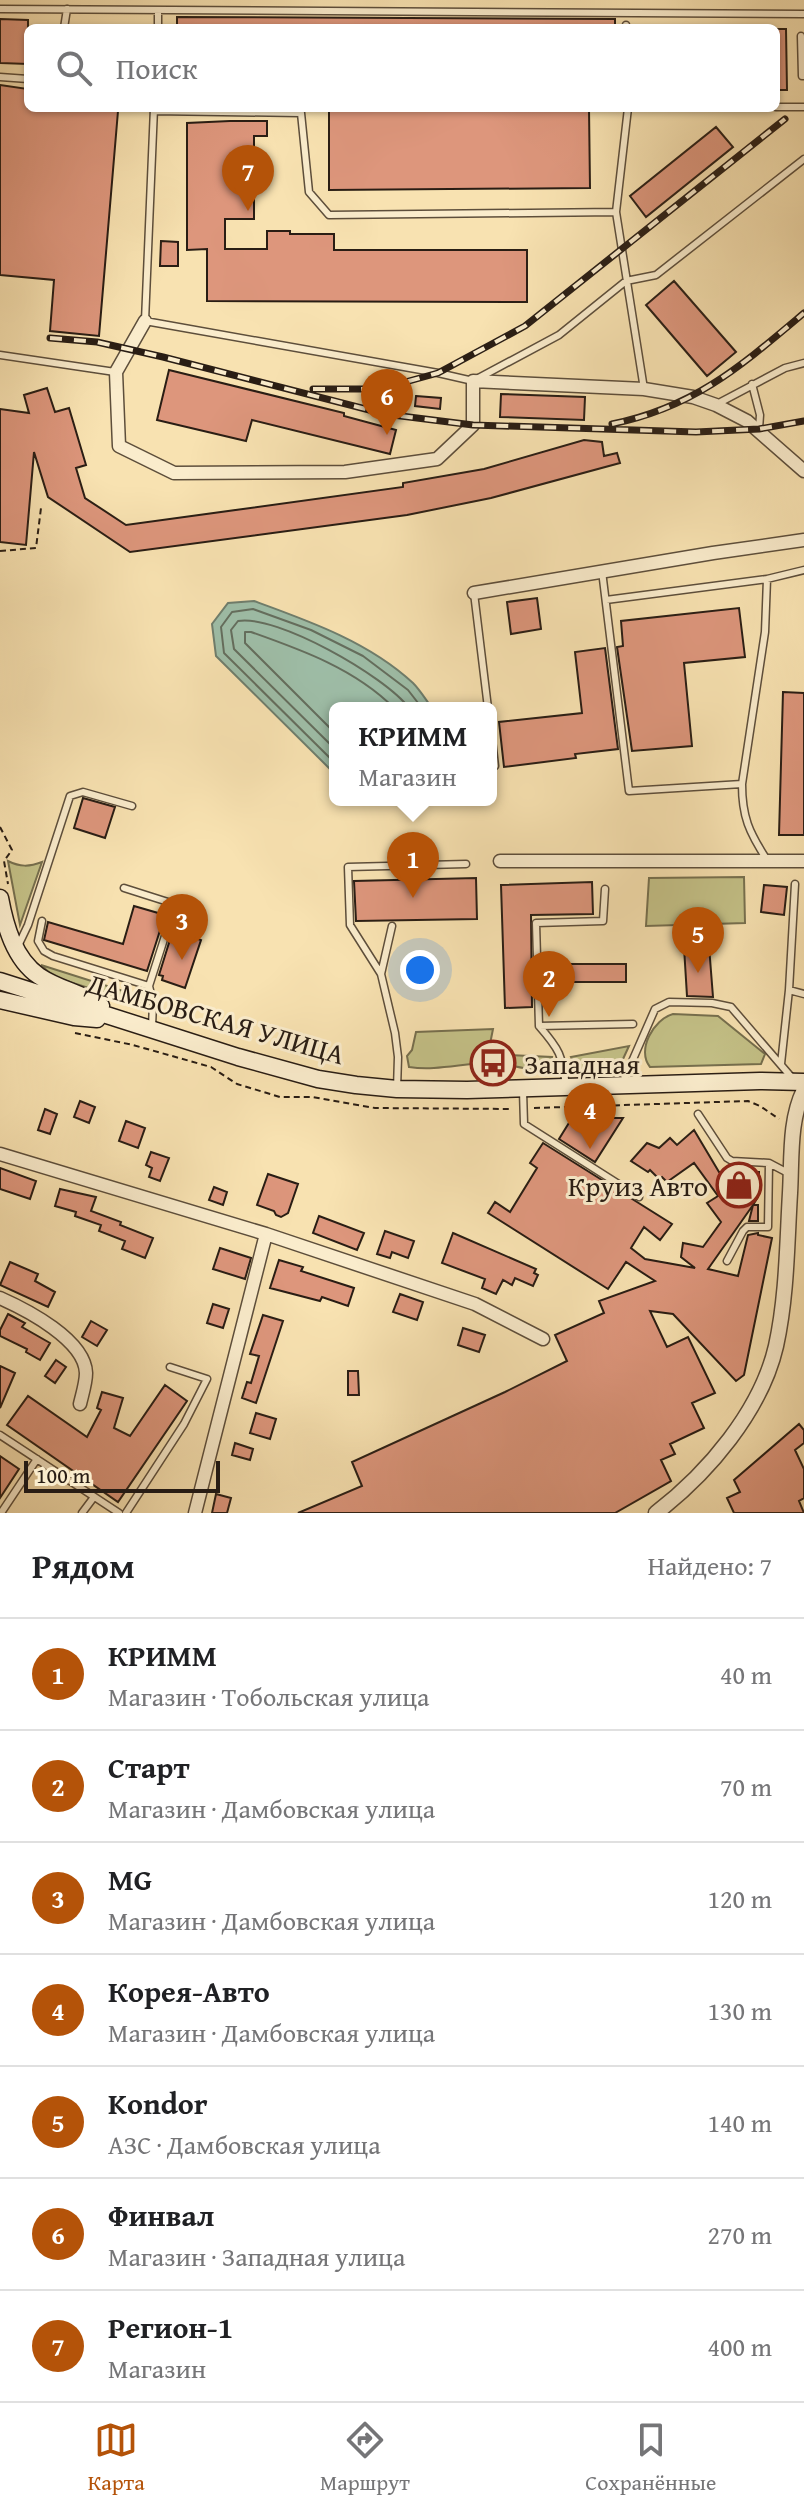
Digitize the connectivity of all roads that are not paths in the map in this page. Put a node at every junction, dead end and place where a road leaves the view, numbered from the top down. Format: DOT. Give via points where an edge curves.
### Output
graph roads {
  1 [pos="0,9"];
  2 [pos="67,9"];
  3 [pos="158,10"];
  4 [pos="804,14"];
  5 [pos="65,24"];
  6 [pos="158,24"];
  7 [pos="801,36"];
  8 [pos="804,76"];
  9 [pos="0,77"];
  10 [pos="24,79"];
  11 [pos="780,107"];
  12 [pos="804,107"];
  13 [pos="154,112"];
  14 [pos="252,112"];
  15 [pos="628,112"];
  16 [pos="804,159"];
  17 [pos="616,212"];
  18 [pos="626,281"];
  19 [pos="145,321"];
  20 [pos="0,355"];
  21 [pos="804,363"];
  22 [pos="116,372"];
  23 [pos="473,381"];
  24 [pos="752,384"];
  25 [pos="644,389"];
  26 [pos="716,405"];
  27 [pos="759,429"];
  28 [pos="804,471"];
  29 [pos="804,540"];
  30 [pos="804,570"];
  31 [pos="602,571"];
  32 [pos="767,579"];
  33 [pos="474,593"];
  34 [pos="606,600"];
  35 [pos="487,702"];
  36 [pos="742,784"];
  37 [pos="132,806"];
  38 [pos="500,861"];
  39 [pos="767,861"];
  40 [pos="804,861"];
  41 [pos="466,864"];
  42 [pos="795,884"];
  43 [pos="124,888"];
  44 [pos="605,889"];
  45 [pos="4,893"];
  46 [pos="42,921"];
  47 [pos="392,926"];
  48 [pos="16,949"];
  49 [pos="381,974"];
  50 [pos="0,981"];
  51 [pos="149,986"];
  52 [pos="789,990"];
  53 [pos="804,994"];
  54 [pos="0,1000"];
  55 [pos="123,1021"];
  56 [pos="633,1024"];
  57 [pos="539,1026"];
  58 [pos="152,1030"];
  59 [pos="781,1064"];
  60 [pos="622,1085"];
  61 [pos="801,1085"];
  62 [pos="566,1086"];
  63 [pos="523,1088"];
  64 [pos="397,1089"];
  65 [pos="698,1114"];
  66 [pos="0,1154"];
  67 [pos="769,1163"];
  68 [pos="791,1175"];
  69 [pos="639,1197"];
  70 [pos="266,1234"];
  71 [pos="727,1261"];
  72 [pos="0,1298"];
  73 [pos="543,1339"];
  74 [pos="170,1367"];
  75 [pos="80,1404"];
  76 [pos="0,1435"];
  77 [pos="37,1459"];
  78 [pos="94,1497"];
  79 [pos="1,1513"];
  80 [pos="82,1513"];
  81 [pos="119,1513"];
  82 [pos="126,1513"];
  83 [pos="195,1513"];
  84 [pos="656,1513"];
  1 -- 2 [label="lane"];
  2 -- 3 [label="lane"];
  2 -- 5 [label="lane"];
  3 -- 4 [label="lane"];
  3 -- 6 [label="lane"];
  7 -- 8 [label="lane"];
  9 -- 10 [label="lane"];
  11 -- 12 [label="lane"];
  13 -- 19 [label="lane"];
  14 -- 17 [label="lane" via="301,113 309,192 329,215"];
  15 -- 17 [label="lane"];
  16 -- 18 [label="lane" via="656,275"];
  17 -- 18 [label="lane"];
  18 -- 23 [label="lane" via="559,335"];
  18 -- 25 [label="lane"];
  19 -- 22 [label="street"];
  19 -- 23 [label="lane"];
  20 -- 22 [label="lane"];
  21 -- 24 [label="lane"];
  22 -- 23 [label="street" via="119,446 174,473 345,472 437,459 473,425"];
  23 -- 25 [label="street"];
  24 -- 26 [label="lane"];
  24 -- 27 [label="lane"];
  25 -- 26 [label="street"];
  26 -- 27 [label="street"];
  27 -- 28 [label="street"];
  29 -- 31 [label="street"];
  30 -- 32 [label="lane"];
  31 -- 33 [label="street"];
  31 -- 34 [label="lane"];
  32 -- 34 [label="lane"];
  32 -- 36 [label="lane" via="765,632"];
  33 -- 35 [label="lane"];
  34 -- 36 [label="lane" via="629,791"];
  36 -- 39 [label="lane" via="747,826"];
  37 -- 48 [label="lane" via="83,792 70,796"];
  38 -- 39 [label="street"];
  39 -- 40 [label="street"];
  41 -- 49 [label="lane" via="348,867 350,925"];
  42 -- 52 [label="lane"];
  43 -- 51 [label="lane" via="168,902 173,911"];
  44 -- 57 [label="lane" via="603,921 536,923"];
  45 -- 48 [label="main road" via="4,920"];
  46 -- 51 [label="lane" via="38,941 44,951"];
  47 -- 49 [label="lane"];
  48 -- 55 [label="main road" via="39,976"];
  49 -- 64 [label="lane" via="395,1033"];
  50 -- 55 [label="main road, ДАМБОВСКАЯ УЛИЦА"];
  51 -- 58 [label="lane"];
  52 -- 53 [label="lane"];
  52 -- 59 [label="lane"];
  54 -- 55 [label="main road" via="74,1017"];
  55 -- 58 [label="main road, ДАМБОВСКАЯ УЛИЦА"];
  56 -- 57 [label="lane"];
  57 -- 62 [label="lane" via="558,1047"];
  58 -- 64 [label="main road, ДАМБОВСКАЯ УЛИЦА" via="318,1079"];
  59 -- 60 [label="lane" via="731,1007 669,1002 655,1009"];
  59 -- 61 [label="lane"];
  60 -- 61 [label="main road, ДАМБОВСКАЯ УЛИЦА"];
  60 -- 62 [label="main road, ДАМБОВСКАЯ УЛИЦА"];
  61 -- 68 [label="street"];
  62 -- 63 [label="main road, ДАМБОВСКАЯ УЛИЦА"];
  63 -- 64 [label="main road, ДАМБОВСКАЯ УЛИЦА"];
  63 -- 69 [label="lane" via="524,1124"];
  65 -- 67 [label="lane" via="727,1158"];
  66 -- 70 [label="street"];
  67 -- 68 [label="lane"];
  67 -- 71 [label="lane" via="768,1227 747,1227"];
  68 -- 84 [label="street" via="785,1282 771,1363 746,1413 702,1470"];
  70 -- 73 [label="street" via="475,1304"];
  70 -- 83 [label="street"];
  72 -- 75 [label="street" via="29,1311 76,1347 86,1372"];
  74 -- 82 [label="lane" via="207,1379"];
  76 -- 77 [label="lane"];
  77 -- 78 [label="lane"];
  77 -- 79 [label="lane"];
  78 -- 80 [label="lane"];
  78 -- 81 [label="lane"];
}
